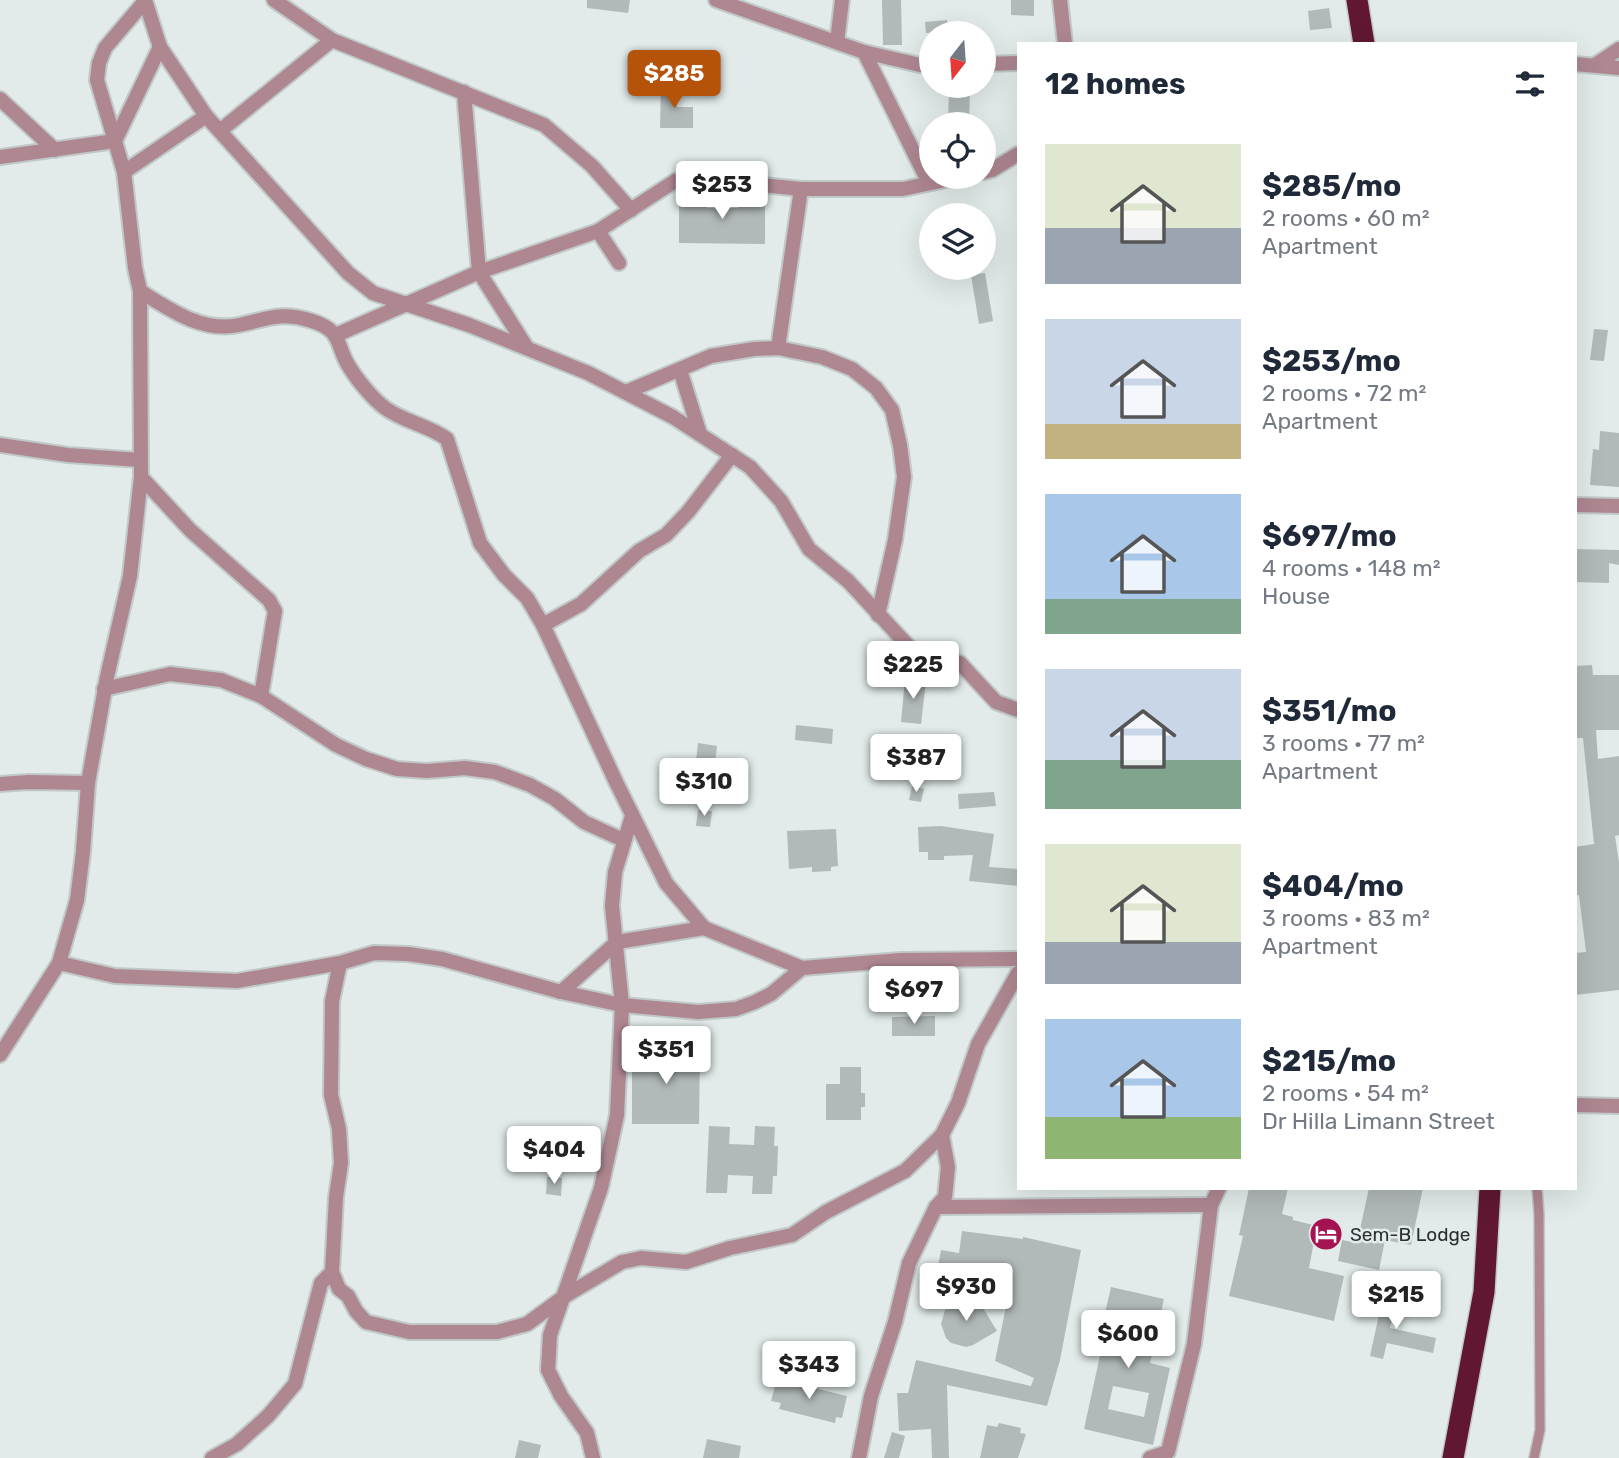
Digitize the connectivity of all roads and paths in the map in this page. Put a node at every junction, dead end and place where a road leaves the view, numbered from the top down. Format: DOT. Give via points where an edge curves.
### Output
graph roads {
  1 [pos="145,0"];
  2 [pos="274,0"];
  3 [pos="716,0"];
  4 [pos="842,0"];
  5 [pos="1060,0"];
  6 [pos="1357,0"];
  7 [pos="332,40"];
  8 [pos="837,42"];
  9 [pos="1065,42"];
  10 [pos="1364,42"];
  11 [pos="160,47"];
  12 [pos="1619,49"];
  13 [pos="864,52"];
  14 [pos="1017,63"];
  15 [pos="996,64"];
  16 [pos="1577,64"];
  17 [pos="919,65"];
  18 [pos="1595,65"];
  19 [pos="1619,68"];
  20 [pos="464,92"];
  21 [pos="0,99"];
  22 [pos="206,116"];
  23 [pos="220,130"];
  24 [pos="115,141"];
  25 [pos="55,149"];
  26 [pos="1017,155"];
  27 [pos="0,157"];
  28 [pos="919,163"];
  29 [pos="996,168"];
  30 [pos="124,172"];
  31 [pos="919,185"];
  32 [pos="802,189"];
  33 [pos="631,210"];
  34 [pos="598,231"];
  35 [pos="619,263"];
  36 [pos="479,272"];
  37 [pos="140,290"];
  38 [pos="407,304"];
  39 [pos="336,335"];
  40 [pos="527,348"];
  41 [pos="778,348"];
  42 [pos="680,370"];
  43 [pos="626,392"];
  44 [pos="700,434"];
  45 [pos="0,445"];
  46 [pos="732,455"];
  47 [pos="140,460"];
  48 [pos="141,477"];
  49 [pos="1577,505"];
  50 [pos="1619,506"];
  51 [pos="878,615"];
  52 [pos="543,625"];
  53 [pos="104,689"];
  54 [pos="261,696"];
  55 [pos="1017,710"];
  56 [pos="88,783"];
  57 [pos="0,785"];
  58 [pos="632,816"];
  59 [pos="623,840"];
  60 [pos="704,928"];
  61 [pos="617,942"];
  62 [pos="1017,960"];
  63 [pos="59,963"];
  64 [pos="340,963"];
  65 [pos="802,968"];
  66 [pos="1017,975"];
  67 [pos="561,992"];
  68 [pos="622,1005"];
  69 [pos="0,1055"];
  70 [pos="1577,1105"];
  71 [pos="1619,1106"];
  72 [pos="942,1135"];
  73 [pos="1218,1190"];
  74 [pos="1490,1190"];
  75 [pos="1537,1190"];
  76 [pos="1212,1205"];
  77 [pos="936,1207"];
  78 [pos="332,1272"];
  79 [pos="565,1296"];
  80 [pos="212,1458"];
  81 [pos="593,1458"];
  82 [pos="859,1458"];
  83 [pos="1150,1458"];
  84 [pos="1454,1458"];
  85 [pos="1534,1458"];
  1 -- 11 [label="street"];
  1 -- 24 [label="street" via="105,48 99,63 97,80"];
  2 -- 7 [label="street"];
  3 -- 8 [label="street"];
  4 -- 8 [label="street"];
  5 -- 9 [label="street"];
  6 -- 10 [label="highway"];
  7 -- 20 [label="street"];
  7 -- 23 [label="street"];
  8 -- 13 [label="street"];
  11 -- 22 [label="street"];
  11 -- 24 [label="street"];
  12 -- 18 [label="street"];
  13 -- 17 [label="street"];
  13 -- 28 [label="street"];
  14 -- 15 [label="street"];
  16 -- 18 [label="street"];
  18 -- 19 [label="street"];
  20 -- 33 [label="street" via="544,125 592,166"];
  20 -- 36 [label="street"];
  21 -- 25 [label="street"];
  22 -- 23 [label="street"];
  22 -- 30 [label="street"];
  23 -- 38 [label="street" via="348,273 373,293"];
  24 -- 25 [label="street"];
  24 -- 30 [label="street"];
  25 -- 27 [label="street"];
  26 -- 29 [label="street"];
  30 -- 37 [label="street"];
  31 -- 32 [label="street"];
  32 -- 33 [label="street" via="696,177 674,181"];
  32 -- 41 [label="street"];
  33 -- 34 [label="street"];
  34 -- 35 [label="street"];
  34 -- 36 [label="street"];
  36 -- 38 [label="street"];
  36 -- 40 [label="street"];
  37 -- 39 [label="street" via="180,316 213,325 237,326 289,315 315,322"];
  37 -- 47 [label="street"];
  38 -- 39 [label="street"];
  38 -- 40 [label="street"];
  39 -- 52 [label="street" via="349,367 383,408 447,439 480,542 527,598"];
  40 -- 43 [label="street"];
  41 -- 42 [label="street" via="711,356"];
  41 -- 51 [label="street" via="852,369 876,388 892,410 904,477"];
  42 -- 43 [label="street"];
  42 -- 44 [label="street"];
  43 -- 44 [label="street"];
  44 -- 46 [label="street"];
  45 -- 47 [label="street"];
  46 -- 51 [label="street" via="782,500 809,548"];
  46 -- 52 [label="street" via="666,535 639,551 581,604"];
  47 -- 48 [label="street"];
  48 -- 53 [label="street" via="130,576"];
  48 -- 54 [label="street" via="190,530 269,600 275,611"];
  49 -- 50 [label="street"];
  51 -- 55 [label="street" via="912,650 960,663 996,702"];
  52 -- 58 [label="street"];
  53 -- 54 [label="street" via="170,674 222,680"];
  53 -- 56 [label="street"];
  54 -- 59 [label="street" via="366,759 397,769 495,772 530,785 584,822"];
  56 -- 57 [label="street"];
  56 -- 63 [label="street" via="77,900"];
  58 -- 59 [label="street"];
  58 -- 60 [label="street" via="666,883"];
  59 -- 61 [label="street" via="612,906"];
  60 -- 61 [label="street"];
  60 -- 65 [label="street"];
  61 -- 67 [label="street"];
  61 -- 68 [label="street"];
  62 -- 65 [label="street" via="901,960"];
  63 -- 64 [label="street" via="115,976 237,981"];
  63 -- 69 [label="street"];
  64 -- 67 [label="street" via="374,953 408,954"];
  64 -- 78 [label="street" via="332,1000 331,1095 341,1163"];
  65 -- 68 [label="street" via="771,994 736,1009 698,1012"];
  66 -- 72 [label="street" via="978,1044"];
  67 -- 68 [label="street"];
  68 -- 79 [label="street" via="617,1115 601,1188"];
  70 -- 71 [label="street"];
  72 -- 77 [label="street" via="948,1167 946,1197"];
  72 -- 79 [label="street" via="905,1171 792,1235 686,1262 642,1258 622,1262"];
  73 -- 76 [label="street"];
  74 -- 84 [label="highway" via="1484,1292"];
  75 -- 85 [label="lane" via="1540,1430"];
  76 -- 77 [label="street"];
  76 -- 83 [label="street" via="1194,1344 1168,1452"];
  77 -- 82 [label="street" via="909,1263 871,1396"];
  78 -- 79 [label="street" via="339,1289 366,1322 409,1332 497,1332 527,1324"];
  78 -- 80 [label="street" via="321,1283 295,1384 237,1444"];
  79 -- 81 [label="street" via="550,1335 548,1370 587,1433"];
}
